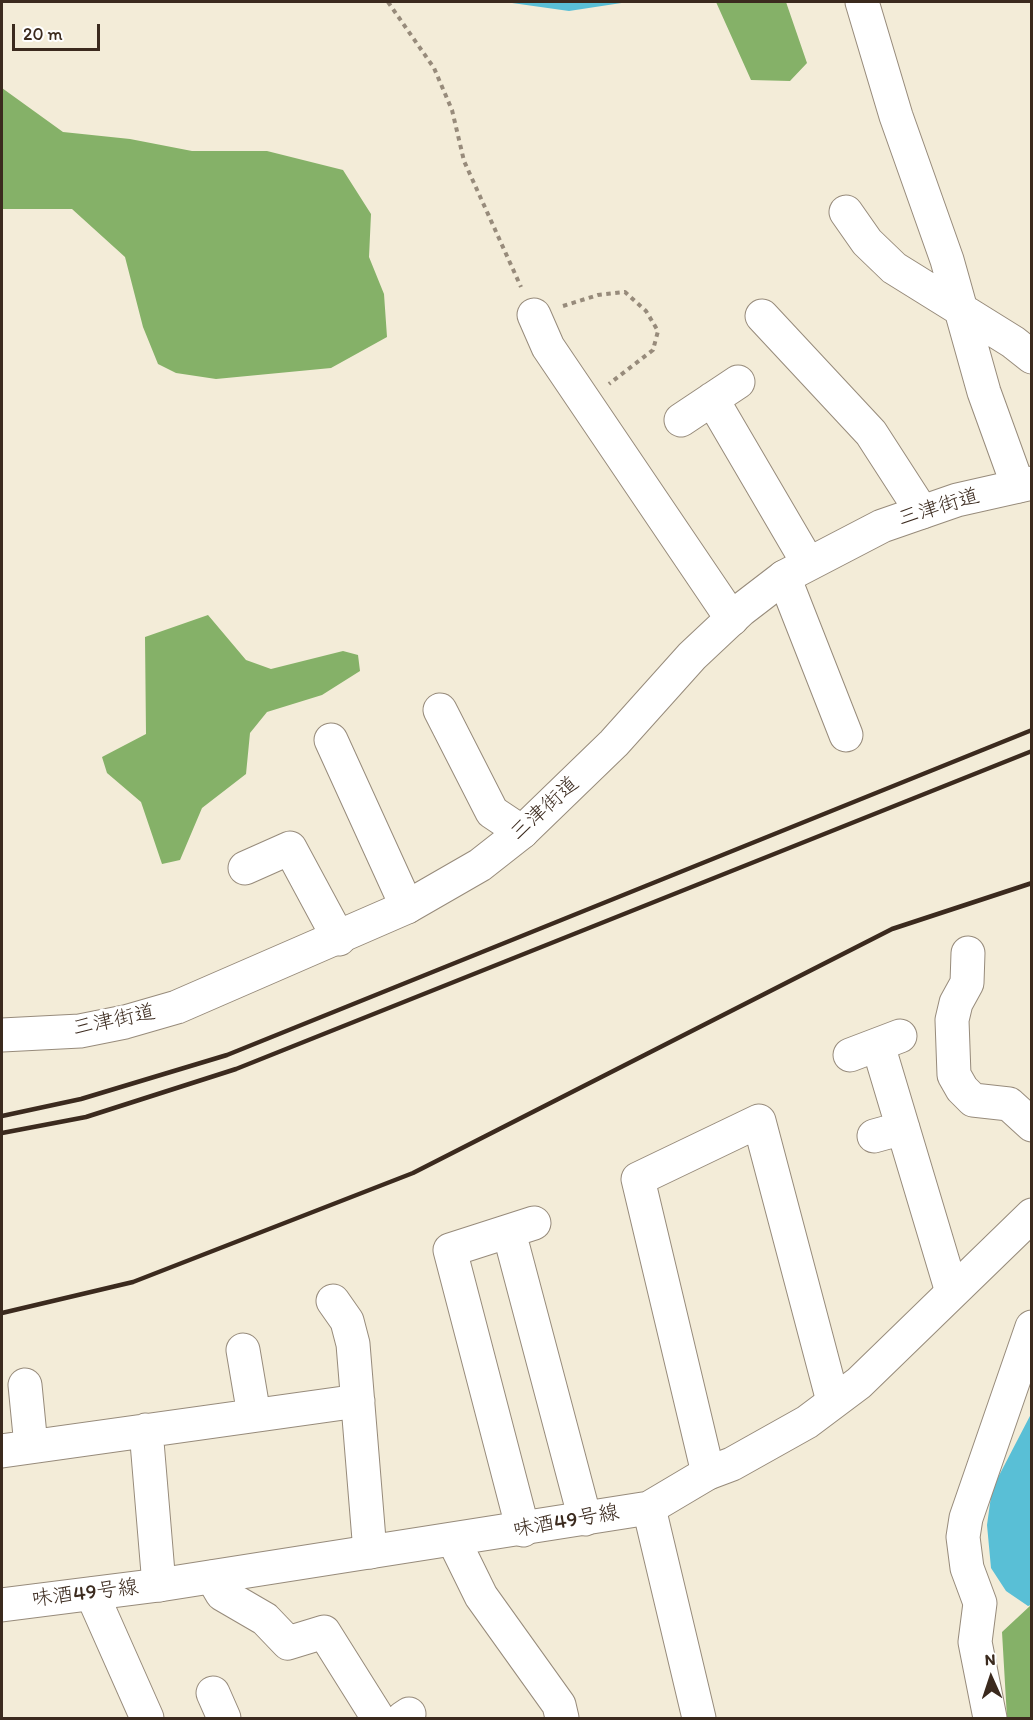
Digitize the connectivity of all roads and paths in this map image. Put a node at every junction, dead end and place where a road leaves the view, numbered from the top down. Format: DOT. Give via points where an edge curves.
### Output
graph roads {
  1 [pos="388,2"];
  2 [pos="862,2"];
  3 [pos="846,212"];
  4 [pos="961,310"];
  5 [pos="534,315"];
  6 [pos="762,316"];
  7 [pos="1032,357"];
  8 [pos="585,403"];
  9 [pos="681,420"];
  10 [pos="1025,484"];
  11 [pos="922,512"];
  12 [pos="796,570"];
  13 [pos="732,619"];
  14 [pos="440,710"];
  15 [pos="846,735"];
  16 [pos="331,740"];
  17 [pos="522,832"];
  18 [pos="245,868"];
  19 [pos="407,907"];
  20 [pos="339,939"];
  21 [pos="968,952"];
  22 [pos="2,1035"];
  23 [pos="876,1045"];
  24 [pos="1032,1125"];
  25 [pos="1032,1215"];
  26 [pos="952,1292"];
  27 [pos="333,1301"];
  28 [pos="1032,1327"];
  29 [pos="243,1350"];
  30 [pos="26,1385"];
  31 [pos="358,1401"];
  32 [pos="833,1401"];
  33 [pos="254,1415"];
  34 [pos="146,1430"];
  35 [pos="16,1448"];
  36 [pos="708,1473"];
  37 [pos="649,1508"];
  38 [pos="585,1519"];
  39 [pos="523,1530"];
  40 [pos="454,1540"];
  41 [pos="370,1552"];
  42 [pos="212,1577"];
  43 [pos="159,1585"];
  44 [pos="92,1594"];
  45 [pos="2,1605"];
  46 [pos="397,1717"];
  47 [pos="147,1719"];
  48 [pos="562,1719"];
  49 [pos="699,1719"];
  50 [pos="990,1719"];
  1 -- 5 [label="path" via="434,68 452,110 464,161"];
  2 -- 4 [label="street"];
  3 -- 4 [label="street" via="867,242 894,268"];
  4 -- 7 [label="street"];
  4 -- 10 [label="street" via="984,392"];
  5 -- 8 [label="street" via="548,347"];
  5 -- 8 [label="path" via="598,295 625,292 646,311 658,331 653,350"];
  6 -- 11 [label="street" via="871,433"];
  8 -- 13 [label="street"];
  9 -- 12 [label="street" via="725,391"];
  10 -- 11 [label="street, 三津街道"];
  11 -- 12 [label="street, 三津街道" via="882,526"];
  12 -- 13 [label="street, 三津街道"];
  12 -- 15 [label="street"];
  13 -- 17 [label="street, 三津街道"];
  14 -- 17 [label="street" via="492,812"];
  16 -- 19 [label="street"];
  17 -- 19 [label="street, 三津街道" via="480,865"];
  18 -- 20 [label="street" via="290,848"];
  19 -- 20 [label="street, 三津街道"];
  20 -- 22 [label="street, 三津街道" via="177,1007 125,1022 80,1031"];
  21 -- 24 [label="street" via="967,983 952,1020 954,1075 973,1100 1009,1104"];
  23 -- 26 [label="street" via="888,1132"];
  25 -- 26 [label="street, 味酒49号線"];
  26 -- 32 [label="street, 味酒49号線" via="859,1383"];
  27 -- 31 [label="street" via="347,1321 353,1344"];
  28 -- 50 [label="street" via="966,1518 963,1537 967,1568 980,1603 975,1642"];
  29 -- 33 [label="street"];
  30 -- 35 [label="street"];
  31 -- 33 [label="street"];
  31 -- 41 [label="street"];
  32 -- 36 [label="street, 味酒49号線" via="807,1422"];
  32 -- 36 [label="street" via="759,1121 638,1179"];
  33 -- 34 [label="street"];
  34 -- 35 [label="street"];
  34 -- 43 [label="street"];
  36 -- 37 [label="street, 味酒49号線"];
  37 -- 38 [label="street, 味酒49号線"];
  37 -- 49 [label="street"];
  38 -- 39 [label="street, 味酒49号線"];
  38 -- 39 [label="street" via="522,1228 450,1250 497,1378"];
  39 -- 40 [label="street, 味酒49号線"];
  40 -- 41 [label="street, 味酒49号線"];
  40 -- 48 [label="street" via="481,1596 559,1705"];
  41 -- 42 [label="street, 味酒49号線"];
  42 -- 43 [label="street, 味酒49号線"];
  42 -- 46 [label="street" via="222,1594 265,1618 288,1643 324,1632"];
  43 -- 44 [label="street, 味酒49号線"];
  44 -- 45 [label="street, 味酒49号線"];
  44 -- 47 [label="street"];
}
